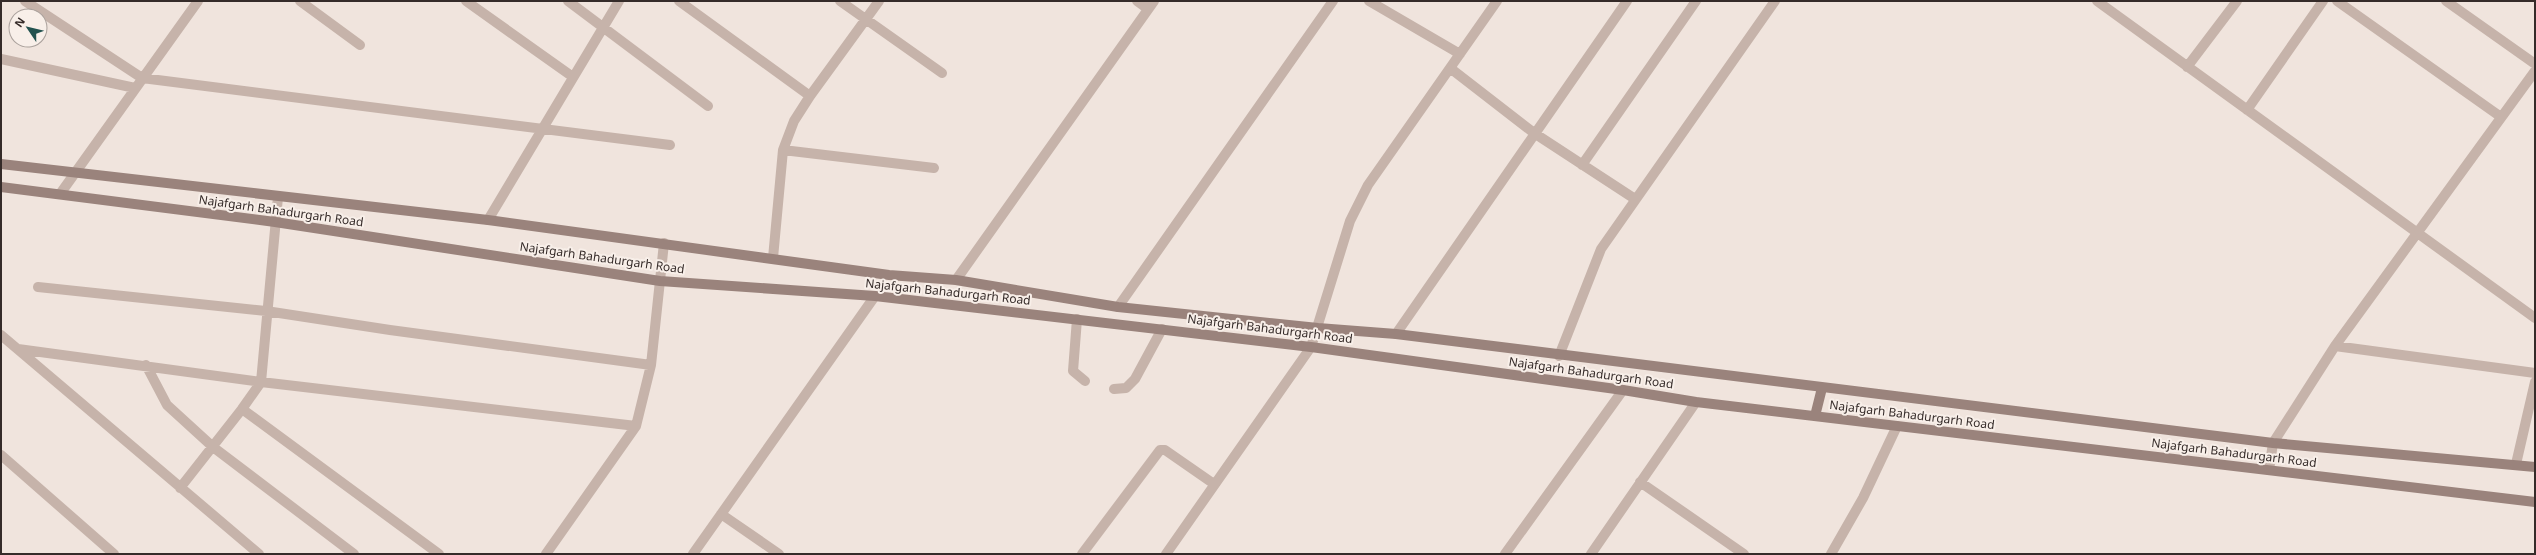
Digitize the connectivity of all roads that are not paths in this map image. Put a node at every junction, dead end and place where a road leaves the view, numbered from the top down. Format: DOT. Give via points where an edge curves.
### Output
graph roads {
  1 [pos="25,1"];
  2 [pos="198,1"];
  3 [pos="300,1"];
  4 [pos="466,1"];
  5 [pos="568,1"];
  6 [pos="619,1"];
  7 [pos="679,1"];
  8 [pos="840,1"];
  9 [pos="879,1"];
  10 [pos="1137,1"];
  11 [pos="1369,1"];
  12 [pos="1497,1"];
  13 [pos="1627,1"];
  14 [pos="1696,1"];
  15 [pos="1775,1"];
  16 [pos="2096,1"];
  17 [pos="2237,1"];
  18 [pos="2324,1"];
  19 [pos="2337,1"];
  20 [pos="2446,1"];
  21 [pos="1329,2"];
  22 [pos="1151,5"];
  23 [pos="866,19"];
  24 [pos="604,26"];
  25 [pos="360,45"];
  26 [pos="1460,54"];
  27 [pos="1,59"];
  28 [pos="2535,64"];
  29 [pos="2187,67"];
  30 [pos="1450,68"];
  31 [pos="2535,71"];
  32 [pos="942,73"];
  33 [pos="573,77"];
  34 [pos="142,78"];
  35 [pos="135,88"];
  36 [pos="810,96"];
  37 [pos="708,106"];
  38 [pos="2247,110"];
  39 [pos="2501,117"];
  40 [pos="542,130"];
  41 [pos="1534,133"];
  42 [pos="670,145"];
  43 [pos="783,150"];
  44 [pos="1,164"];
  45 [pos="1582,165"];
  46 [pos="934,168"];
  47 [pos="75,172"];
  48 [pos="1,187"];
  49 [pos="60,194"];
  50 [pos="278,197"];
  51 [pos="1635,199"];
  52 [pos="488,220"];
  53 [pos="275,222"];
  54 [pos="2416,232"];
  55 [pos="664,243"];
  56 [pos="774,258"];
  57 [pos="956,280"];
  58 [pos="660,281"];
  59 [pos="38,287"];
  60 [pos="875,296"];
  61 [pos="1118,307"];
  62 [pos="266,311"];
  63 [pos="2535,318"];
  64 [pos="1077,319"];
  65 [pos="1318,328"];
  66 [pos="1162,329"];
  67 [pos="1396,334"];
  68 [pos="1,335"];
  69 [pos="2335,346"];
  70 [pos="1311,347"];
  71 [pos="18,349"];
  72 [pos="1559,356"];
  73 [pos="146,365"];
  74 [pos="651,365"];
  75 [pos="2535,373"];
  76 [pos="1085,381"];
  77 [pos="260,382"];
  78 [pos="2535,382"];
  79 [pos="1822,388"];
  80 [pos="1114,389"];
  81 [pos="1623,390"];
  82 [pos="1696,402"];
  83 [pos="242,409"];
  84 [pos="1815,416"];
  85 [pos="636,426"];
  86 [pos="1897,426"];
  87 [pos="2273,443"];
  88 [pos="213,447"];
  89 [pos="1,455"];
  90 [pos="2516,464"];
  91 [pos="2535,467"];
  92 [pos="2269,470"];
  93 [pos="1640,482"];
  94 [pos="1214,484"];
  95 [pos="180,488"];
  96 [pos="2535,502"];
  97 [pos="721,514"];
  98 [pos="114,554"];
  99 [pos="259,554"];
  100 [pos="354,554"];
  101 [pos="439,554"];
  102 [pos="546,554"];
  103 [pos="693,554"];
  104 [pos="779,554"];
  105 [pos="1082,554"];
  106 [pos="1166,554"];
  107 [pos="1505,554"];
  108 [pos="1591,554"];
  109 [pos="1744,554"];
  110 [pos="1830,554"];
  1 -- 34 [label="street"];
  2 -- 34 [label="street"];
  3 -- 25 [label="street"];
  4 -- 33 [label="street"];
  5 -- 24 [label="street"];
  6 -- 24 [label="street"];
  7 -- 36 [label="street"];
  8 -- 23 [label="street"];
  9 -- 23 [label="street"];
  10 -- 22 [label="street"];
  11 -- 26 [label="street"];
  12 -- 26 [label="street"];
  13 -- 41 [label="street"];
  14 -- 45 [label="street"];
  15 -- 51 [label="street"];
  16 -- 29 [label="street"];
  17 -- 29 [label="street"];
  18 -- 38 [label="street"];
  19 -- 39 [label="street"];
  20 -- 28 [label="street"];
  21 -- 61 [label="street"];
  22 -- 57 [label="street"];
  23 -- 32 [label="street"];
  23 -- 36 [label="street"];
  24 -- 33 [label="street"];
  24 -- 37 [label="street"];
  26 -- 30 [label="street"];
  27 -- 35 [label="street"];
  29 -- 38 [label="street"];
  30 -- 41 [label="street"];
  30 -- 65 [label="street" via="1368,185 1350,221"];
  31 -- 39 [label="street"];
  33 -- 40 [label="street"];
  34 -- 35 [label="street"];
  34 -- 40 [label="street"];
  35 -- 47 [label="street"];
  36 -- 43 [label="street" via="794,121"];
  38 -- 54 [label="street"];
  39 -- 54 [label="street"];
  40 -- 42 [label="street"];
  40 -- 52 [label="street"];
  41 -- 45 [label="street"];
  41 -- 67 [label="street"];
  43 -- 46 [label="street"];
  43 -- 56 [label="street"];
  44 -- 47 [label="main road, Najafgarh Bahadurgarh Road"];
  45 -- 51 [label="street"];
  47 -- 49 [label="street"];
  47 -- 50 [label="main road, Najafgarh Bahadurgarh Road"];
  48 -- 49 [label="main road, Najafgarh Bahadurgarh Road"];
  49 -- 53 [label="main road, Najafgarh Bahadurgarh Road"];
  50 -- 52 [label="main road, Najafgarh Bahadurgarh Road"];
  50 -- 53 [label="street"];
  51 -- 72 [label="street" via="1601,249"];
  52 -- 55 [label="main road, Najafgarh Bahadurgarh Road"];
  53 -- 58 [label="main road, Najafgarh Bahadurgarh Road"];
  53 -- 62 [label="street"];
  54 -- 63 [label="street"];
  54 -- 69 [label="street"];
  55 -- 56 [label="main road, Najafgarh Bahadurgarh Road"];
  55 -- 58 [label="street"];
  56 -- 57 [label="main road, Najafgarh Bahadurgarh Road" via="889,275"];
  57 -- 61 [label="main road, Najafgarh Bahadurgarh Road"];
  58 -- 60 [label="main road, Najafgarh Bahadurgarh Road"];
  58 -- 74 [label="street"];
  59 -- 62 [label="street"];
  60 -- 64 [label="main road, Najafgarh Bahadurgarh Road"];
  60 -- 97 [label="street"];
  61 -- 65 [label="main road, Najafgarh Bahadurgarh Road"];
  62 -- 74 [label="street"];
  62 -- 77 [label="street"];
  64 -- 66 [label="main road, Najafgarh Bahadurgarh Road"];
  64 -- 76 [label="street" via="1073,371"];
  65 -- 67 [label="main road, Najafgarh Bahadurgarh Road"];
  65 -- 70 [label="street"];
  66 -- 70 [label="main road, Najafgarh Bahadurgarh Road"];
  66 -- 80 [label="street" via="1135,379 1126,388"];
  67 -- 72 [label="main road, Najafgarh Bahadurgarh Road"];
  68 -- 71 [label="street"];
  69 -- 75 [label="street"];
  69 -- 87 [label="street"];
  70 -- 81 [label="main road, Najafgarh Bahadurgarh Road"];
  70 -- 94 [label="street"];
  71 -- 73 [label="street"];
  71 -- 95 [label="street"];
  72 -- 79 [label="main road, Najafgarh Bahadurgarh Road"];
  73 -- 77 [label="street"];
  73 -- 88 [label="street" via="167,404"];
  74 -- 85 [label="street"];
  77 -- 83 [label="street"];
  77 -- 85 [label="street"];
  78 -- 90 [label="street"];
  79 -- 84 [label="main road"];
  79 -- 87 [label="main road, Najafgarh Bahadurgarh Road"];
  81 -- 82 [label="main road, Najafgarh Bahadurgarh Road"];
  81 -- 107 [label="street"];
  82 -- 84 [label="main road, Najafgarh Bahadurgarh Road"];
  82 -- 93 [label="street"];
  83 -- 88 [label="street"];
  83 -- 101 [label="street"];
  84 -- 86 [label="main road, Najafgarh Bahadurgarh Road"];
  85 -- 102 [label="street"];
  86 -- 92 [label="main road, Najafgarh Bahadurgarh Road"];
  86 -- 110 [label="street" via="1863,498"];
  87 -- 90 [label="main road, Najafgarh Bahadurgarh Road"];
  87 -- 92 [label="street"];
  88 -- 95 [label="street"];
  88 -- 100 [label="street"];
  89 -- 98 [label="street"];
  90 -- 91 [label="main road, Najafgarh Bahadurgarh Road"];
  92 -- 96 [label="main road, Najafgarh Bahadurgarh Road"];
  93 -- 108 [label="street"];
  93 -- 109 [label="street"];
  94 -- 105 [label="street" via="1165,450 1160,450"];
  94 -- 106 [label="street"];
  95 -- 99 [label="street"];
  97 -- 103 [label="street"];
  97 -- 104 [label="street"];
}
